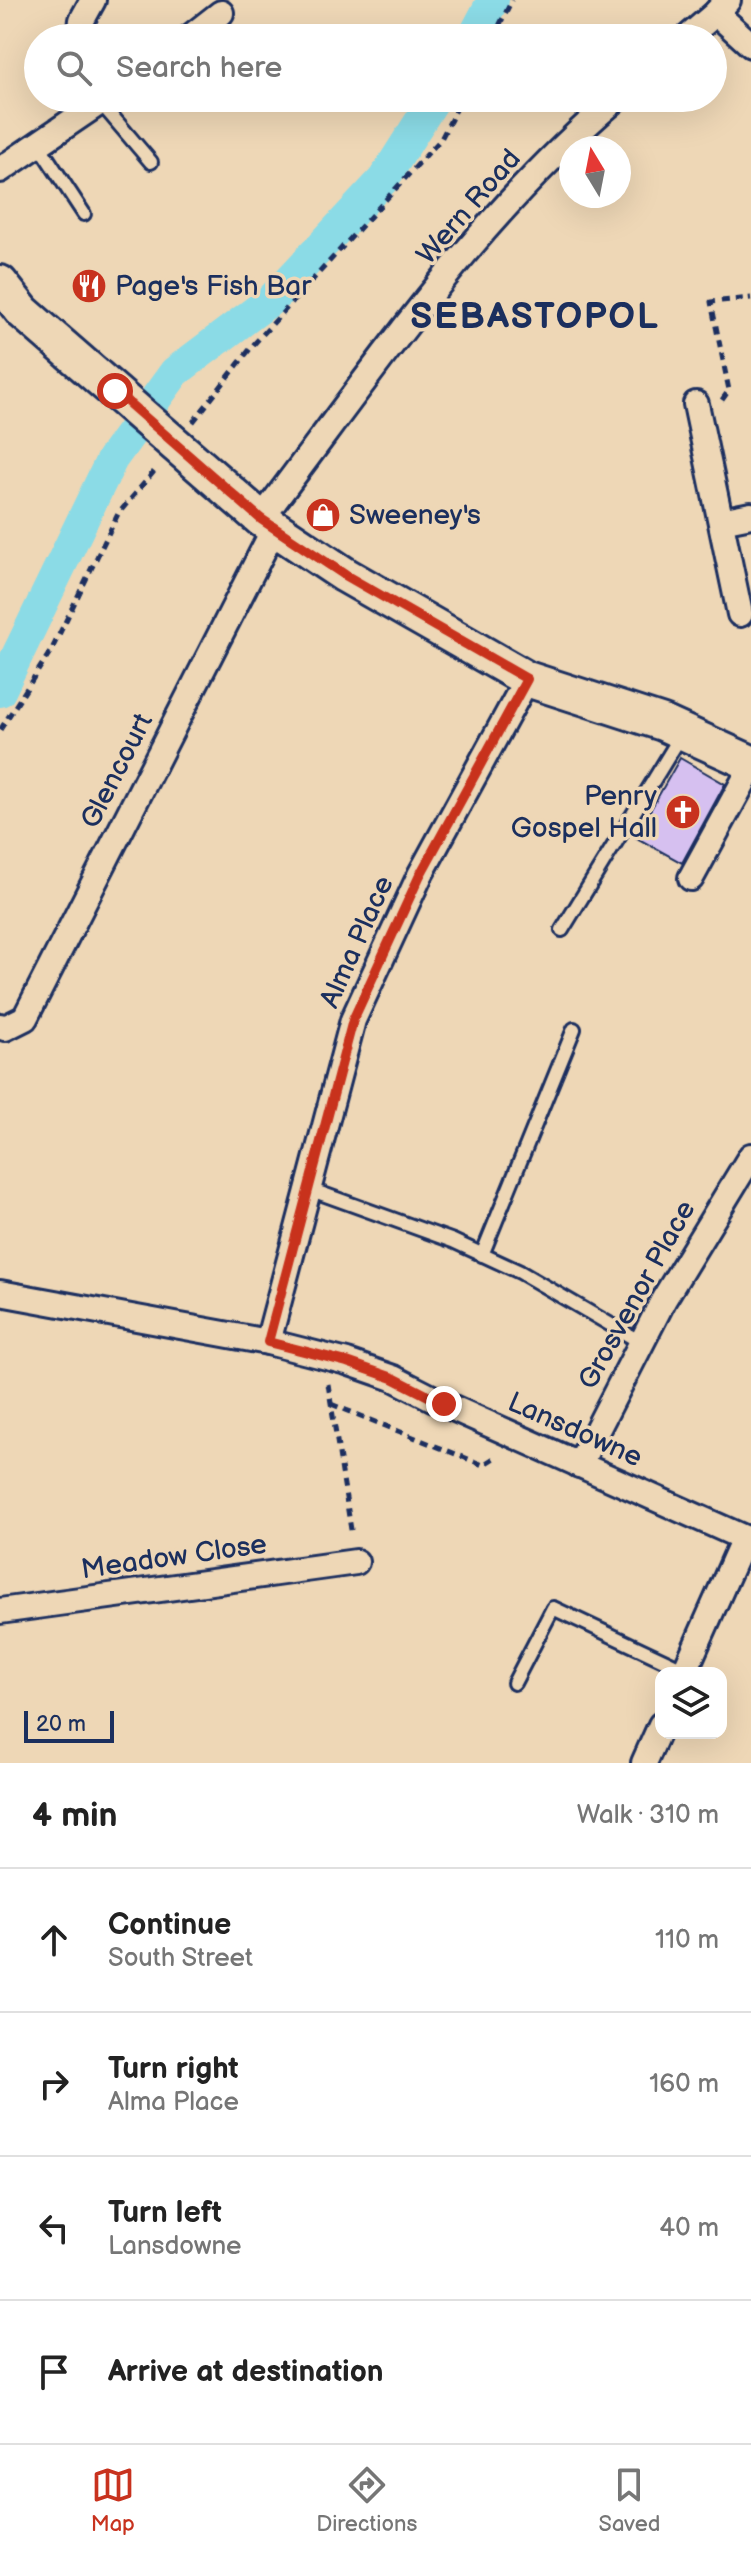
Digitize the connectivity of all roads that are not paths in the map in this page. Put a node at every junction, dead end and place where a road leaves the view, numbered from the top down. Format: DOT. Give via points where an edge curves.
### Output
graph roads {
  1 [pos="93,0"];
  2 [pos="722,7"];
  3 [pos="221,13"];
  4 [pos="82,24"];
  5 [pos="207,24"];
  6 [pos="703,24"];
  7 [pos="751,45"];
  8 [pos="82,112"];
  9 [pos="107,112"];
  10 [pos="600,112"];
  11 [pos="38,144"];
  12 [pos="151,162"];
  13 [pos="0,170"];
  14 [pos="84,214"];
  15 [pos="0,283"];
  16 [pos="699,415"];
  17 [pos="751,515"];
  18 [pos="721,521"];
  19 [pos="268,523"];
  20 [pos="740,614"];
  21 [pos="527,679"];
  22 [pos="684,732"];
  23 [pos="751,766"];
  24 [pos="691,878"];
  25 [pos="562,930"];
  26 [pos="0,1026"];
  27 [pos="574,1029"];
  28 [pos="751,1156"];
  29 [pos="309,1189"];
  30 [pos="482,1255"];
  31 [pos="0,1293"];
  32 [pos="268,1342"];
  33 [pos="642,1343"];
  34 [pos="579,1465"];
  35 [pos="747,1539"];
  36 [pos="356,1562"];
  37 [pos="0,1611"];
  38 [pos="674,1667"];
  39 [pos="686,1667"];
  40 [pos="514,1683"];
  41 [pos="655,1738"];
  42 [pos="644,1763"];
  1 -- 4 [label="street"];
  2 -- 6 [label="street"];
  2 -- 7 [label="street"];
  3 -- 5 [label="street"];
  8 -- 11 [label="street"];
  9 -- 12 [label="lane"];
  10 -- 19 [label="street, Wern Road" via="517,192 456,263"];
  11 -- 13 [label="street"];
  11 -- 14 [label="lane"];
  15 -- 19 [label="street" via="23,312"];
  16 -- 18 [label="street"];
  17 -- 18 [label="street"];
  18 -- 20 [label="street"];
  19 -- 21 [label="street" via="345,575"];
  19 -- 26 [label="street, Glencourt" via="25,1018"];
  21 -- 22 [label="street"];
  21 -- 29 [label="street, Alma Place" via="420,875 353,1020"];
  22 -- 23 [label="street"];
  22 -- 25 [label="lane"];
  23 -- 24 [label="street"];
  27 -- 30 [label="lane"];
  28 -- 33 [label="street, Grosvenor Place"];
  29 -- 30 [label="lane"];
  29 -- 32 [label="street, Alma Place"];
  30 -- 33 [label="lane"];
  31 -- 32 [label="street, Lansdowne"];
  32 -- 34 [label="street, Lansdowne" via="393,1378"];
  33 -- 34 [label="street, Grosvenor Place"];
  34 -- 35 [label="street, Lansdowne"];
  35 -- 39 [label="street"];
  36 -- 37 [label="street, Meadow Close"];
  38 -- 40 [label="lane" via="553,1608"];
  41 -- 42 [label="street"];
}
